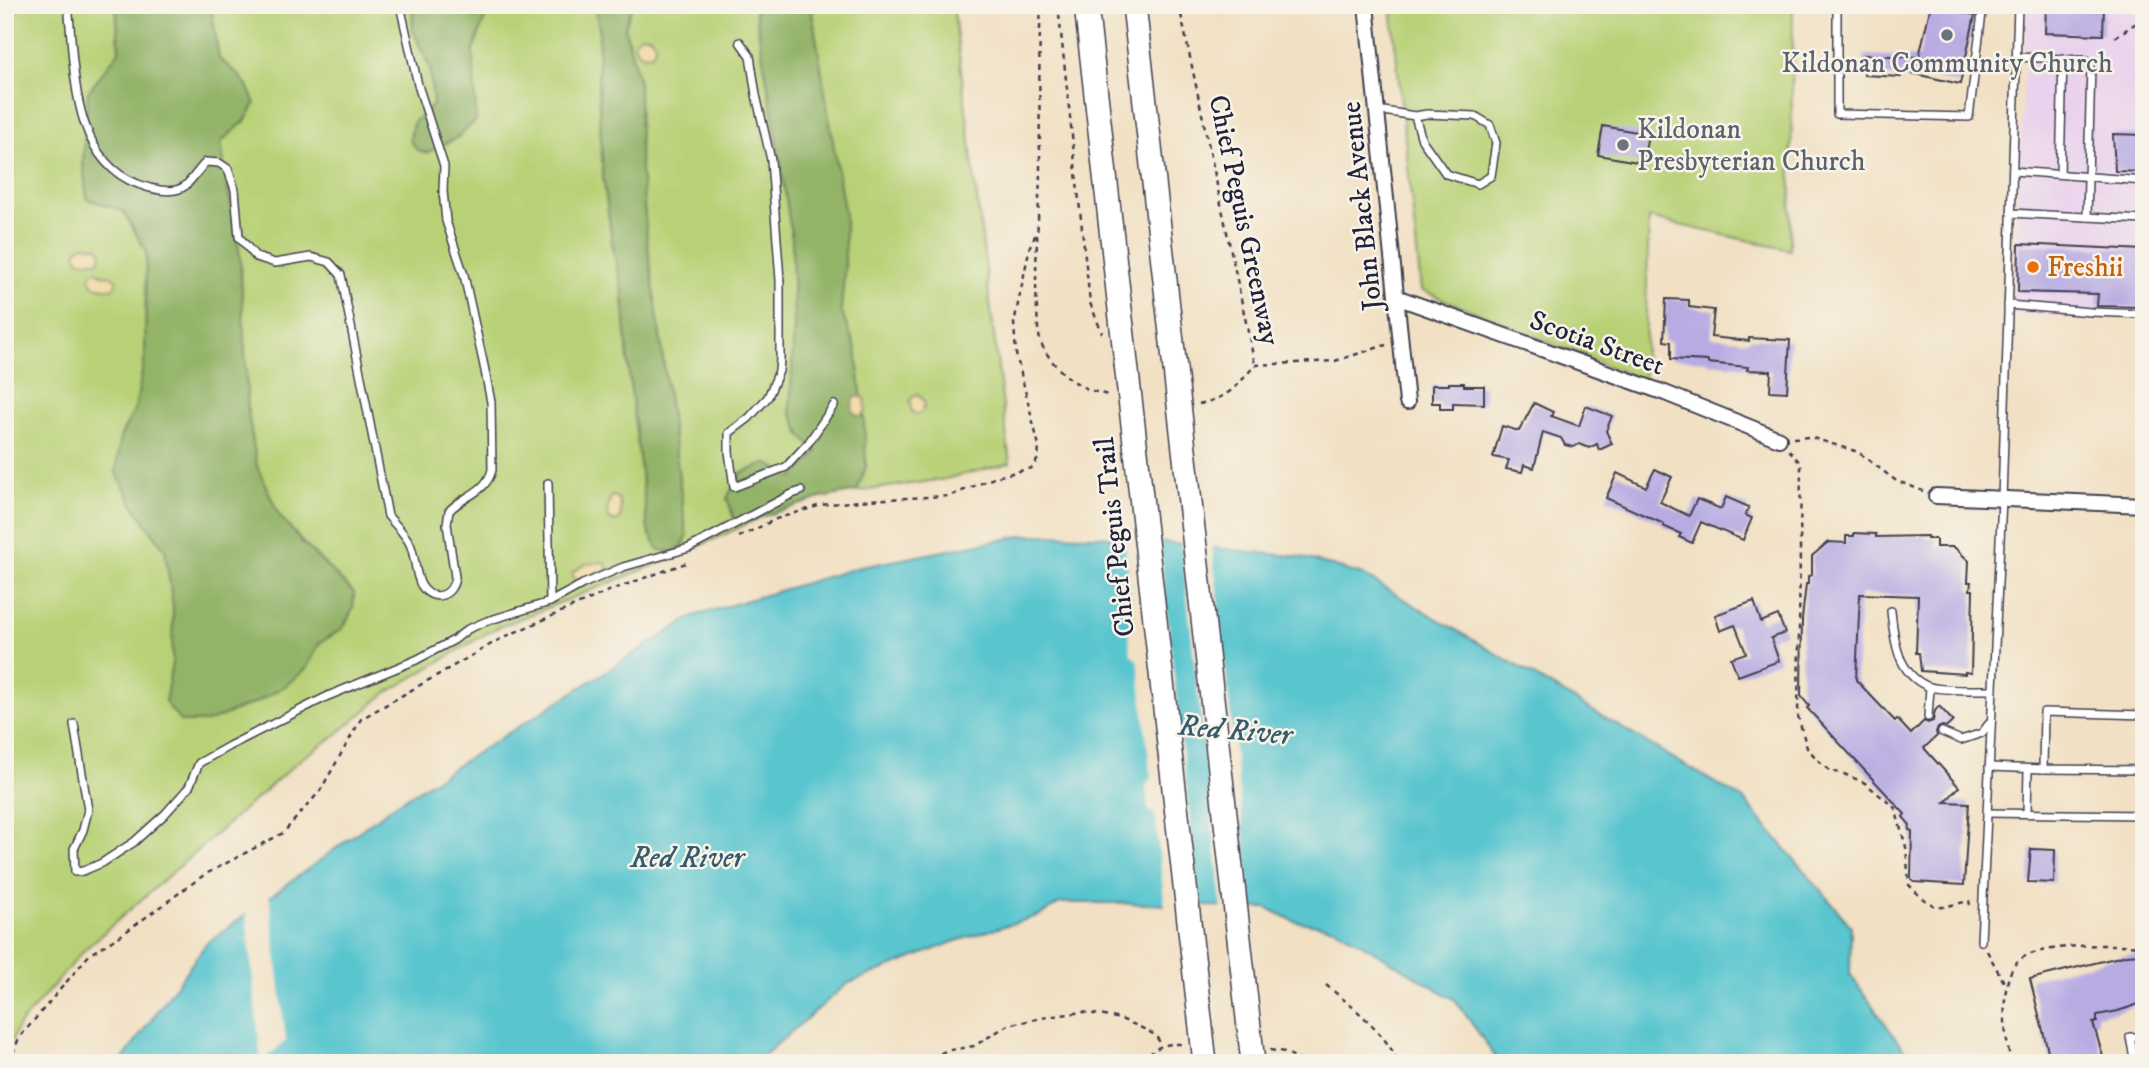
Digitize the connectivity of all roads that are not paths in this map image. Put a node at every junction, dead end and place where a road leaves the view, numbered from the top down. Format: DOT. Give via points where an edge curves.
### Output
graph roads {
  1 [pos="68,5"];
  2 [pos="400,5"];
  3 [pos="1086,5"];
  4 [pos="1134,5"];
  5 [pos="1366,5"];
  6 [pos="1837,5"];
  7 [pos="1983,5"];
  8 [pos="2018,5"];
  9 [pos="740,42"];
  10 [pos="2016,57"];
  11 [pos="2063,58"];
  12 [pos="1377,110"];
  13 [pos="1415,116"];
  14 [pos="2012,171"];
  15 [pos="2060,174"];
  16 [pos="2088,176"];
  17 [pos="2144,181"];
  18 [pos="2011,213"];
  19 [pos="2087,217"];
  20 [pos="2144,220"];
  21 [pos="1396,297"];
  22 [pos="2008,305"];
  23 [pos="2144,314"];
  24 [pos="1407,401"];
  25 [pos="834,405"];
  26 [pos="1779,439"];
  27 [pos="548,483"];
  28 [pos="801,491"];
  29 [pos="1936,496"];
  30 [pos="2002,499"];
  31 [pos="2144,505"];
  32 [pos="550,602"];
  33 [pos="1891,611"];
  34 [pos="1930,687"];
  35 [pos="1993,690"];
  36 [pos="2144,715"];
  37 [pos="1928,717"];
  38 [pos="1991,721"];
  39 [pos="74,723"];
  40 [pos="1942,732"];
  41 [pos="1989,767"];
  42 [pos="2028,769"];
  43 [pos="2043,769"];
  44 [pos="2144,770"];
  45 [pos="1987,813"];
  46 [pos="2027,814"];
  47 [pos="2144,815"];
  48 [pos="1981,941"];
  49 [pos="2144,1037"];
  50 [pos="1205,1063"];
  51 [pos="1253,1063"];
  52 [pos="2135,1063"];
  1 -- 2 [label="lane" via="75,90 92,141 111,170 152,189 174,190 184,187 206,162 219,163 228,169 235,190 239,237 256,257 275,263 311,257 329,262 341,275 388,516 409,542 423,588 438,596 454,585 449,510 484,486 492,470 491,402 464,275 446,220 444,166 418,85"];
  3 -- 50 [label="main road, Chief Peguis Trail, bridge"];
  4 -- 51 [label="main road, bridge"];
  5 -- 12 [label="street, John Black Avenue"];
  6 -- 7 [label="lane" via="1837,114 1969,117"];
  8 -- 10 [label="lane"];
  9 -- 25 [label="lane" via="750,56 771,160 780,320 779,371 768,397 729,433 734,487 786,467"];
  10 -- 11 [label="lane"];
  10 -- 14 [label="lane"];
  11 -- 15 [label="lane"];
  11 -- 16 [label="lane" via="2087,60 2091,65"];
  12 -- 13 [label="lane"];
  12 -- 21 [label="street, John Black Avenue"];
  13 -- 13 [label="lane" via="1422,140 1446,174 1478,184 1491,176 1496,144 1490,125 1475,116"];
  14 -- 15 [label="lane"];
  14 -- 18 [label="lane"];
  15 -- 16 [label="lane"];
  16 -- 17 [label="lane"];
  16 -- 19 [label="lane"];
  18 -- 19 [label="lane"];
  18 -- 22 [label="lane"];
  19 -- 20 [label="lane"];
  21 -- 24 [label="street, John Black Avenue"];
  21 -- 26 [label="street, Scotia Street" via="1665,393"];
  22 -- 23 [label="lane"];
  22 -- 30 [label="lane"];
  27 -- 32 [label="lane"];
  28 -- 32 [label="lane" via="689,548 623,567"];
  29 -- 30 [label="street"];
  30 -- 31 [label="street"];
  30 -- 35 [label="lane"];
  32 -- 39 [label="lane" via="468,629 416,660 328,696 199,763 189,787 158,821 102,863 75,872 74,849 88,810"];
  33 -- 34 [label="lane" via="1899,657 1907,670"];
  34 -- 35 [label="lane"];
  34 -- 37 [label="lane"];
  35 -- 38 [label="lane"];
  36 -- 43 [label="lane" via="2044,712"];
  38 -- 40 [label="lane" via="1982,733 1961,740"];
  38 -- 41 [label="lane"];
  41 -- 42 [label="lane"];
  41 -- 45 [label="lane"];
  42 -- 43 [label="lane"];
  42 -- 46 [label="lane"];
  43 -- 44 [label="lane"];
  45 -- 46 [label="lane"];
  45 -- 48 [label="lane"];
  46 -- 47 [label="lane"];
  49 -- 52 [label="lane" via="2130,1037"];
}
